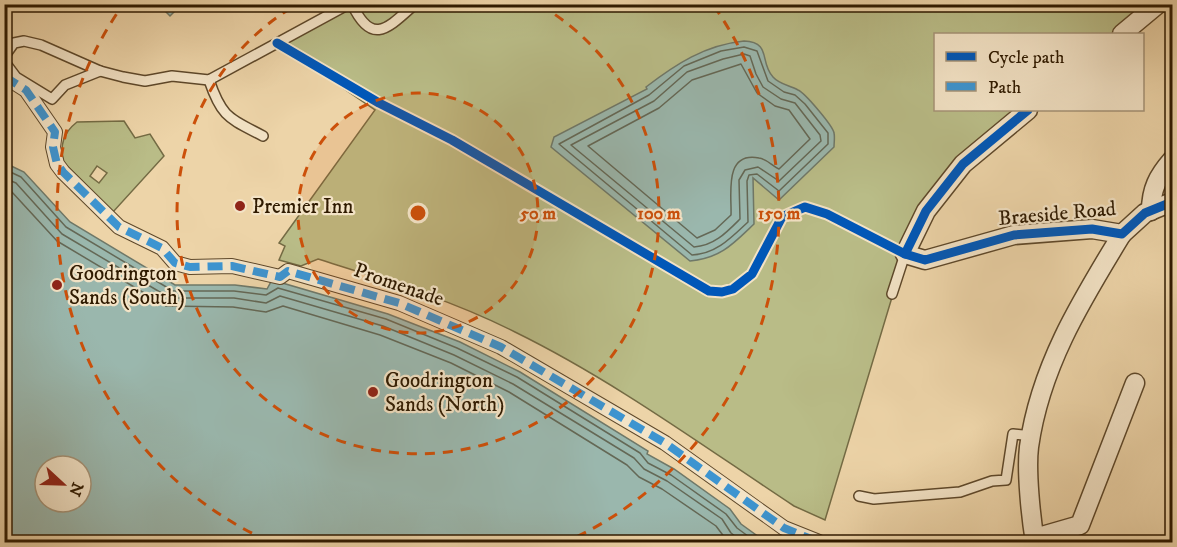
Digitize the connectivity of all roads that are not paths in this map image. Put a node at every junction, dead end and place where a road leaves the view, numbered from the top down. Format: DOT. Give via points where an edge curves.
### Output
graph roads {
  1 [pos="351,4"];
  2 [pos="415,4"];
  3 [pos="1158,4"];
  4 [pos="1123,33"];
  5 [pos="9,42"];
  6 [pos="4,59"];
  7 [pos="100,71"];
  8 [pos="4,76"];
  9 [pos="208,80"];
  10 [pos="1027,111"];
  11 [pos="263,136"];
  12 [pos="1173,160"];
  13 [pos="1173,202"];
  14 [pos="1151,211"];
  15 [pos="1122,234"];
  16 [pos="905,254"];
  17 [pos="892,294"];
  18 [pos="1135,383"];
  19 [pos="1032,436"];
  20 [pos="859,496"];
  21 [pos="1035,540"];
  22 [pos="819,543"];
  1 -- 2 [label="lane" via="368,28 376,31 392,26"];
  1 -- 9 [label="lane"];
  3 -- 4 [label="street"];
  5 -- 6 [label="lane"];
  5 -- 7 [label="lane" via="41,45"];
  6 -- 7 [label="lane" via="16,77 52,99 65,85"];
  7 -- 9 [label="lane" via="145,81 172,76"];
  8 -- 22 [label="street, Promenade" via="26,90 55,132 53,147 63,172 119,227 162,248 175,263 190,267 232,266 280,277 288,271 399,303 491,342 665,443 784,528"];
  9 -- 11 [label="lane" via="218,105 228,117"];
  10 -- 16 [label="street" via="963,164 926,211"];
  12 -- 14 [label="street" via="1157,178"];
  13 -- 14 [label="street, Braeside Road"];
  14 -- 15 [label="street, Braeside Road"];
  15 -- 16 [label="street, Braeside Road" via="1092,229 1014,235 924,260"];
  15 -- 19 [label="street" via="1060,341 1043,386"];
  16 -- 17 [label="lane"];
  18 -- 21 [label="street" via="1080,525"];
  19 -- 20 [label="lane" via="1013,434 1006,480 960,492 874,499"];
  19 -- 21 [label="street" via="1029,448"];
}
